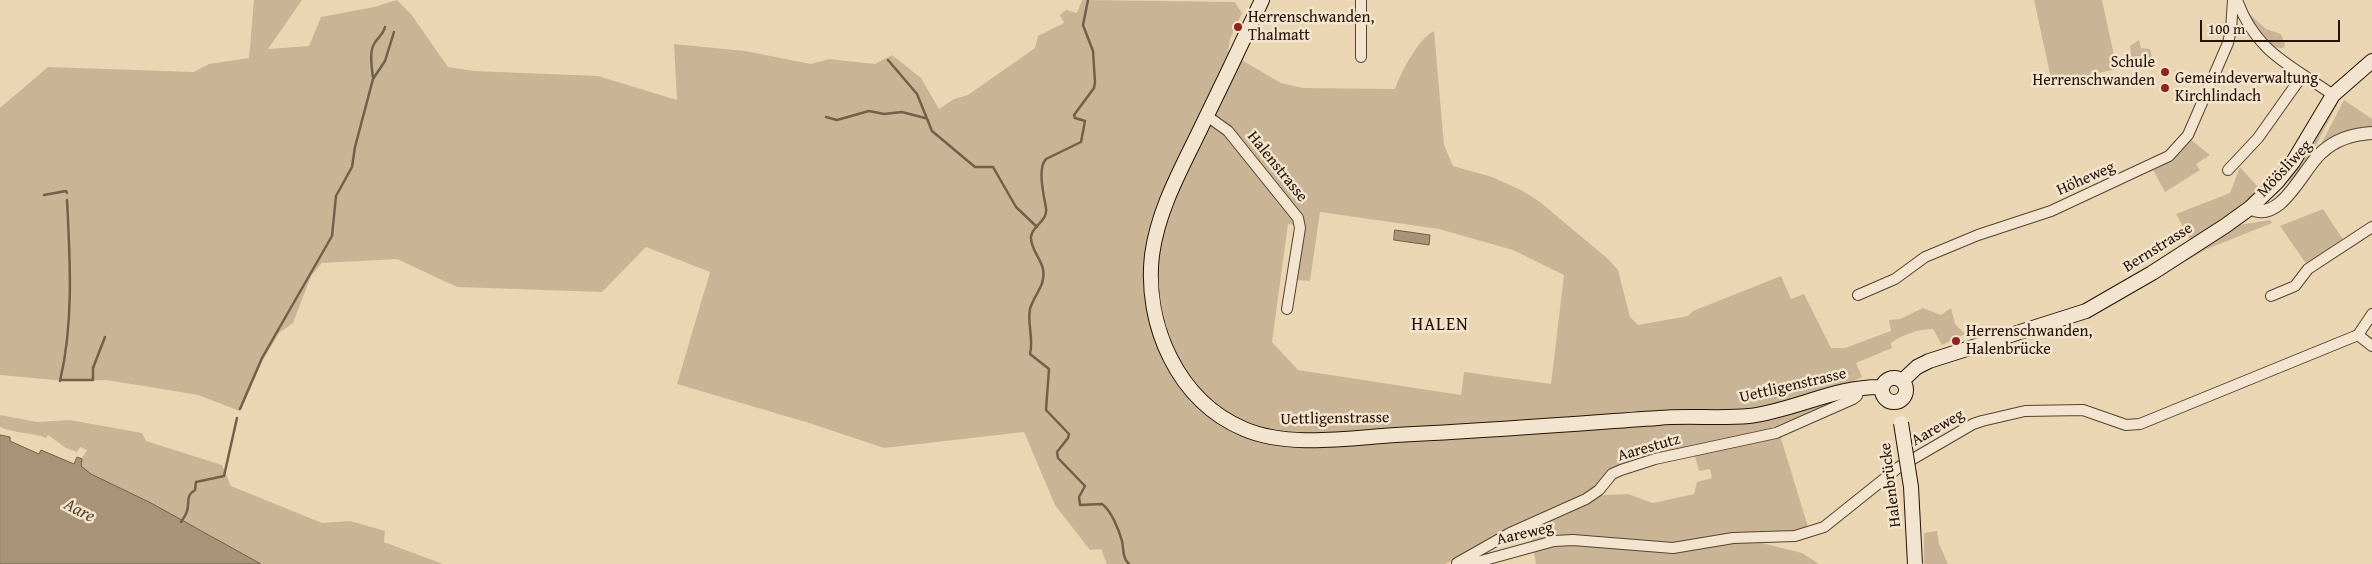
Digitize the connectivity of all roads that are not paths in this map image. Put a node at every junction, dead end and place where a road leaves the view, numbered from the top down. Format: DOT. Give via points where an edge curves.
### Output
graph roads {
  1 [pos="1262,0"];
  2 [pos="1361,0"];
  3 [pos="2235,0"];
  4 [pos="1361,57"];
  5 [pos="2372,61"];
  6 [pos="2302,76"];
  7 [pos="2333,96"];
  8 [pos="1207,116"];
  9 [pos="2372,133"];
  10 [pos="2228,170"];
  11 [pos="2253,210"];
  12 [pos="2372,227"];
  13 [pos="1858,295"];
  14 [pos="2271,296"];
  15 [pos="1287,309"];
  16 [pos="2372,314"];
  17 [pos="2358,335"];
  18 [pos="2372,346"];
  19 [pos="1902,381"];
  20 [pos="1882,387"];
  21 [pos="1859,388"];
  22 [pos="1897,402"];
  23 [pos="1456,563"];
  24 [pos="1915,564"];
  1 -- 8 [label="main road, Uettligenstrasse"];
  2 -- 4 [label="street"];
  3 -- 6 [label="street" via="2253,33"];
  3 -- 13 [label="street, Höheweg" via="2228,43 2188,135 2173,153 2051,211 1925,257 1895,279"];
  5 -- 7 [label="main road, Bernstrasse"];
  6 -- 7 [label="street"];
  6 -- 10 [label="street" via="2258,138"];
  7 -- 11 [label="main road, Bernstrasse" via="2293,162"];
  8 -- 15 [label="street, Halenstrasse" via="1228,131 1299,220"];
  8 -- 21 [label="main road, Uettligenstrasse" via="1164,205 1152,256 1151,284 1154,307 1169,354 1181,378 1210,409 1246,430 1283,439 1307,439 1541,427 1677,416 1750,416"];
  9 -- 11 [label="street, Möösliweg" via="2352,136 2327,148 2282,201 2267,212"];
  11 -- 19 [label="main road, Bernstrasse" via="2086,311 1929,361"];
  12 -- 14 [label="street" via="2308,269 2295,286"];
  16 -- 17 [label="street"];
  17 -- 18 [label="street"];
  17 -- 23 [label="street, Aareweg" via="2140,424 2126,425 2095,412 2074,410 2025,411 1973,424 1899,468 1831,523 1812,532 1796,536 1733,538 1673,548 1554,541 1470,564"];
  19 -- 20 [label="main road" via="1890,378"];
  19 -- 22 [label="main road" via="1906,392"];
  20 -- 21 [label="main road, Uettligenstrasse"];
  20 -- 22 [label="main road" via="1885,399"];
  21 -- 23 [label="street, Aarestutz" via="1853,399 1776,433 1655,459 1621,470 1612,474 1599,490 1586,499 1510,533"];
  22 -- 24 [label="main road, Halenbrücke, bridge" via="1911,487"];
}
